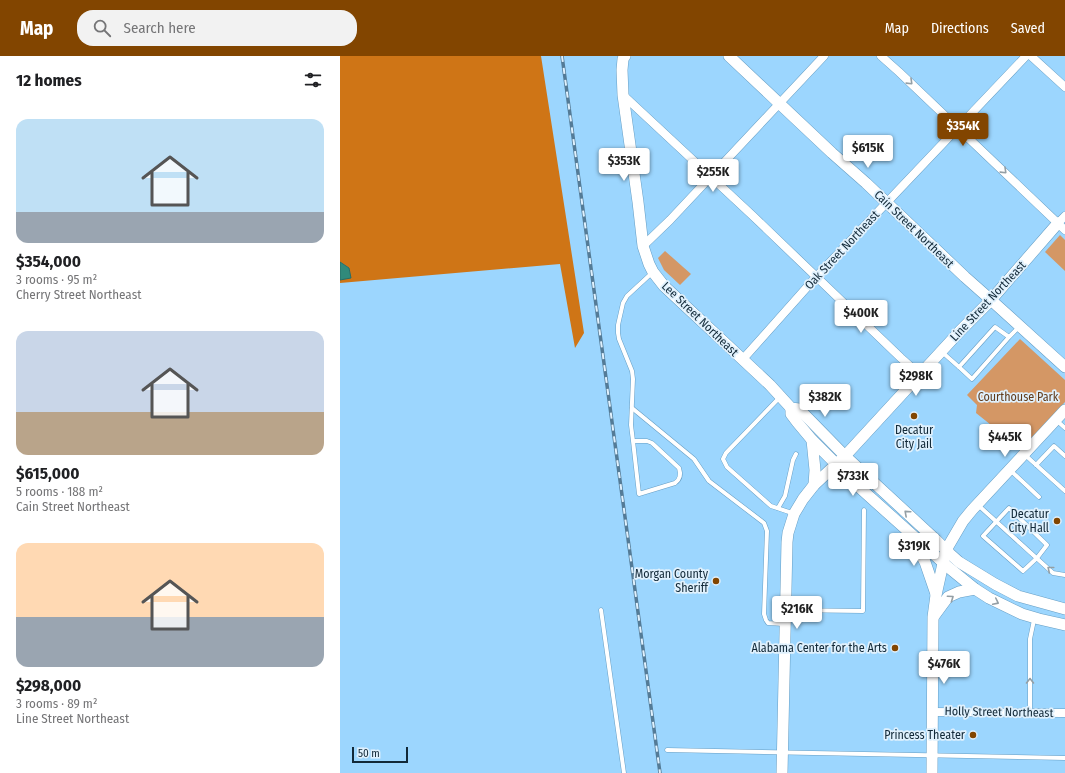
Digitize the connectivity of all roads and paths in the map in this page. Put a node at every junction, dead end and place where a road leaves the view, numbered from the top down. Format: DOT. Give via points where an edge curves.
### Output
graph roads {
  1 [pos="626,56"];
  2 [pos="729,56"];
  3 [pos="824,56"];
  4 [pos="881,56"];
  5 [pos="1026,56"];
  6 [pos="1031,56"];
  7 [pos="1065,88"];
  8 [pos="623,95"];
  9 [pos="780,103"];
  10 [pos="957,128"];
  11 [pos="710,177"];
  12 [pos="886,203"];
  13 [pos="1063,223"];
  14 [pos="643,246"];
  15 [pos="653,272"];
  16 [pos="816,276"];
  17 [pos="991,300"];
  18 [pos="1020,326"];
  19 [pos="1009,337"];
  20 [pos="942,352"];
  21 [pos="743,359"];
  22 [pos="958,366"];
  23 [pos="1065,367"];
  24 [pos="920,375"];
  25 [pos="780,397"];
  26 [pos="632,408"];
  27 [pos="790,408"];
  28 [pos="1065,410"];
  29 [pos="1056,419"];
  30 [pos="1065,428"];
  31 [pos="812,440"];
  32 [pos="633,441"];
  33 [pos="796,454"];
  34 [pos="1024,454"];
  35 [pos="845,456"];
  36 [pos="1065,456"];
  37 [pos="836,464"];
  38 [pos="1036,465"];
  39 [pos="1010,470"];
  40 [pos="814,485"];
  41 [pos="1065,491"];
  42 [pos="1039,497"];
  43 [pos="977,504"];
  44 [pos="778,508"];
  45 [pos="864,510"];
  46 [pos="794,514"];
  47 [pos="997,522"];
  48 [pos="909,532"];
  49 [pos="946,550"];
  50 [pos="1037,558"];
  51 [pos="943,562"];
  52 [pos="1065,575"];
  53 [pos="975,589"];
  54 [pos="936,595"];
  55 [pos="1065,609"];
  56 [pos="601,610"];
  57 [pos="786,610"];
  58 [pos="933,617"];
  59 [pos="1035,618"];
  60 [pos="785,624"];
  61 [pos="1065,625"];
  62 [pos="933,712"];
  63 [pos="1028,713"];
  64 [pos="1065,713"];
  65 [pos="667,750"];
  66 [pos="782,752"];
  67 [pos="932,755"];
  68 [pos="1065,758"];
  69 [pos="624,773"];
  70 [pos="782,773"];
  71 [pos="932,773"];
  1 -- 8 [label="street, Lee Street Northeast" via="623,59 622,70"];
  2 -- 9 [label="street, Cain Street Northeast"];
  3 -- 9 [label="street"];
  4 -- 10 [label="street, one-way"];
  5 -- 10 [label="street, Oak Street Northeast"];
  6 -- 7 [label="street"];
  8 -- 11 [label="street"];
  8 -- 14 [label="street, Lee Street Northeast"];
  9 -- 11 [label="street"];
  9 -- 12 [label="street, Cain Street Northeast"];
  10 -- 12 [label="street, Oak Street Northeast"];
  10 -- 13 [label="street, one-way"];
  11 -- 14 [label="street"];
  11 -- 16 [label="street"];
  12 -- 16 [label="street, Oak Street Northeast"];
  12 -- 17 [label="street, Cain Street Northeast"];
  13 -- 17 [label="street, Line Street Northeast"];
  14 -- 15 [label="street, Lee Street Northeast"];
  15 -- 21 [label="street, Lee Street Northeast" via="664,286"];
  15 -- 26 [label="lane" via="627,296 618,325 619,339 632,371"];
  16 -- 21 [label="street, Oak Street Northeast"];
  16 -- 24 [label="street"];
  17 -- 18 [label="street, Cain Street Northeast"];
  17 -- 20 [label="street, Line Street Northeast"];
  18 -- 19 [label="lane"];
  18 -- 23 [label="street, Cain Street Northeast"];
  19 -- 22 [label="lane" via="995,327"];
  19 -- 22 [label="lane" via="972,379"];
  20 -- 22 [label="lane"];
  20 -- 24 [label="street, Line Street Northeast"];
  21 -- 25 [label="street, Lee Street Northeast"];
  24 -- 35 [label="street, Line Street Northeast"];
  25 -- 27 [label="street, Lee Street Northeast"];
  25 -- 44 [label="lane" via="722,459 727,467 760,497"];
  26 -- 32 [label="lane"];
  26 -- 60 [label="lane" via="694,459 709,481 764,523 767,530 764,614 768,623"];
  27 -- 31 [label="street, Lee Street Northeast" via="791,414"];
  27 -- 35 [label="street, Lee Street Northeast" via="799,409"];
  28 -- 29 [label="street"];
  29 -- 30 [label="lane"];
  29 -- 34 [label="street"];
  31 -- 37 [label="street, Lee Street Northeast"];
  31 -- 40 [label="street"];
  32 -- 32 [label="lane" via="652,443 680,468 679,480 639,494"];
  33 -- 44 [label="lane" via="785,496"];
  34 -- 38 [label="lane"];
  34 -- 39 [label="street"];
  35 -- 37 [label="street"];
  49 -- 35 [label="street, Lee Street Northeast, one-way"];
  36 -- 38 [label="lane" via="1054,446"];
  37 -- 40 [label="street"];
  37 -- 48 [label="street, Lee Street Northeast"];
  38 -- 41 [label="lane"];
  39 -- 42 [label="lane"];
  39 -- 43 [label="street"];
  40 -- 46 [label="street"];
  43 -- 47 [label="lane"];
  43 -- 49 [label="street" via="963,521"];
  44 -- 46 [label="lane"];
  45 -- 57 [label="lane" via="863,611"];
  46 -- 57 [label="street" via="788,533"];
  47 -- 50 [label="lane"];
  47 -- 50 [label="lane" via="1009,508 1048,545"];
  47 -- 50 [label="lane" via="984,536 1023,571"];
  48 -- 51 [label="street, Lee Street Northeast"];
  48 -- 54 [label="street" via="925,562"];
  49 -- 51 [label="street"];
  49 -- 55 [label="street, Lee Street Northeast" via="959,562 1006,590"];
  52 -- 50 [label="lane, one-way" via="1053,573"];
  51 -- 53 [label="street, Lee Street Northeast"];
  51 -- 54 [label="street"];
  58 -- 53 [label="street, one-way" via="948,597"];
  53 -- 59 [label="street, Lee Street Northeast, one-way" via="1022,614"];
  54 -- 58 [label="street"];
  56 -- 69 [label="lane"];
  57 -- 60 [label="street"];
  58 -- 62 [label="street"];
  59 -- 61 [label="street, Lee Street Northeast"];
  63 -- 59 [label="lane, one-way" via="1030,639"];
  60 -- 66 [label="street"];
  62 -- 63 [label="street, Holly Street Northeast"];
  62 -- 67 [label="street"];
  63 -- 64 [label="street, Holly Street Northeast"];
  65 -- 66 [label="lane"];
  66 -- 67 [label="lane"];
  66 -- 70 [label="street"];
  67 -- 68 [label="lane"];
  67 -- 71 [label="street"];
}
